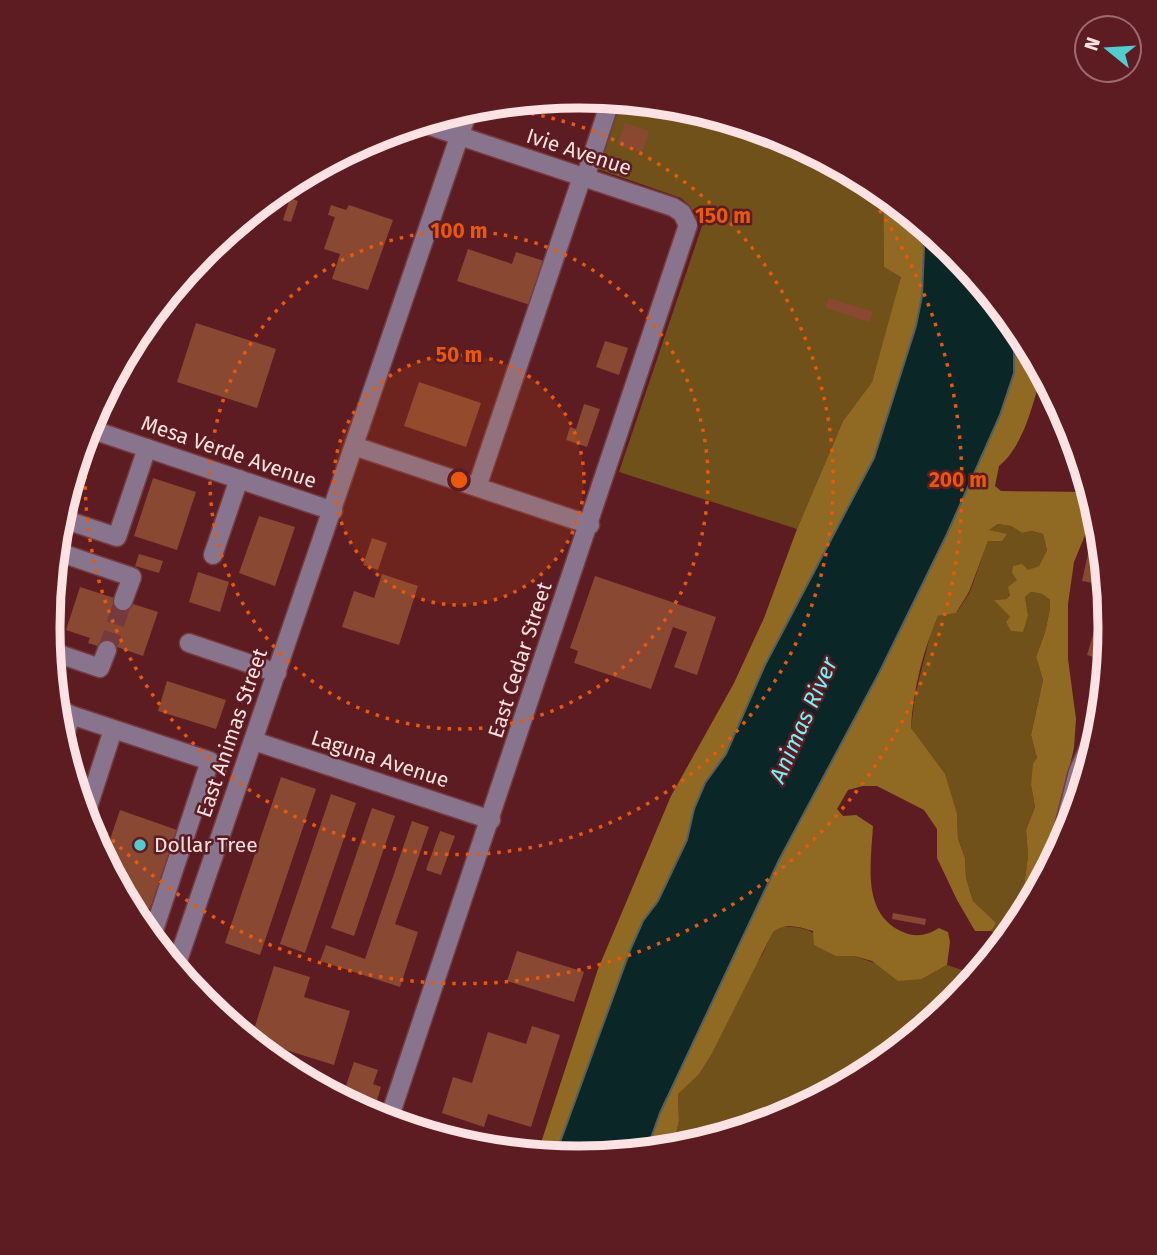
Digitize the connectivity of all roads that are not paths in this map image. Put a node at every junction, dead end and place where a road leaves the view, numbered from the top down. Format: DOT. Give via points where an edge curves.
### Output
graph roads {
  1 [pos="607,110"];
  2 [pos="465,121"];
  3 [pos="437,128"];
  4 [pos="460,136"];
  5 [pos="584,177"];
  6 [pos="682,213"];
  7 [pos="98,432"];
  8 [pos="354,446"];
  9 [pos="147,448"];
  10 [pos="239,479"];
  11 [pos="477,487"];
  12 [pos="333,511"];
  13 [pos="70,521"];
  14 [pos="590,525"];
  15 [pos="65,554"];
  16 [pos="213,555"];
  17 [pos="124,601"];
  18 [pos="189,643"];
  19 [pos="107,650"];
  20 [pos="61,655"];
  21 [pos="277,673"];
  22 [pos="67,712"];
  23 [pos="113,730"];
  24 [pos="254,741"];
  25 [pos="90,801"];
  26 [pos="491,820"];
  27 [pos="154,926"];
  28 [pos="179,958"];
  29 [pos="392,1111"];
  1 -- 5 [label="street"];
  2 -- 4 [label="street"];
  3 -- 4 [label="street, Ivie Avenue"];
  4 -- 5 [label="street, Ivie Avenue"];
  4 -- 8 [label="street"];
  5 -- 6 [label="street, Ivie Avenue"];
  5 -- 11 [label="street"];
  6 -- 14 [label="street, East Cedar Street" via="688,225"];
  7 -- 9 [label="street, Mesa Verde Avenue"];
  8 -- 11 [label="street"];
  8 -- 12 [label="street, Mesa Verde Avenue"];
  9 -- 10 [label="street, Mesa Verde Avenue"];
  9 -- 13 [label="street" via="117,537"];
  10 -- 12 [label="street, Mesa Verde Avenue"];
  10 -- 16 [label="street"];
  11 -- 14 [label="street"];
  12 -- 21 [label="street, East Animas Street"];
  14 -- 26 [label="street, East Cedar Street"];
  15 -- 17 [label="street" via="132,577"];
  18 -- 21 [label="street"];
  19 -- 20 [label="street" via="100,668"];
  21 -- 24 [label="street, East Animas Street"];
  22 -- 23 [label="street"];
  23 -- 25 [label="street"];
  23 -- 27 [label="street" via="210,761"];
  24 -- 26 [label="street, Laguna Avenue"];
  24 -- 28 [label="street, East Animas Street"];
  26 -- 29 [label="street, East Cedar Street"];
}
